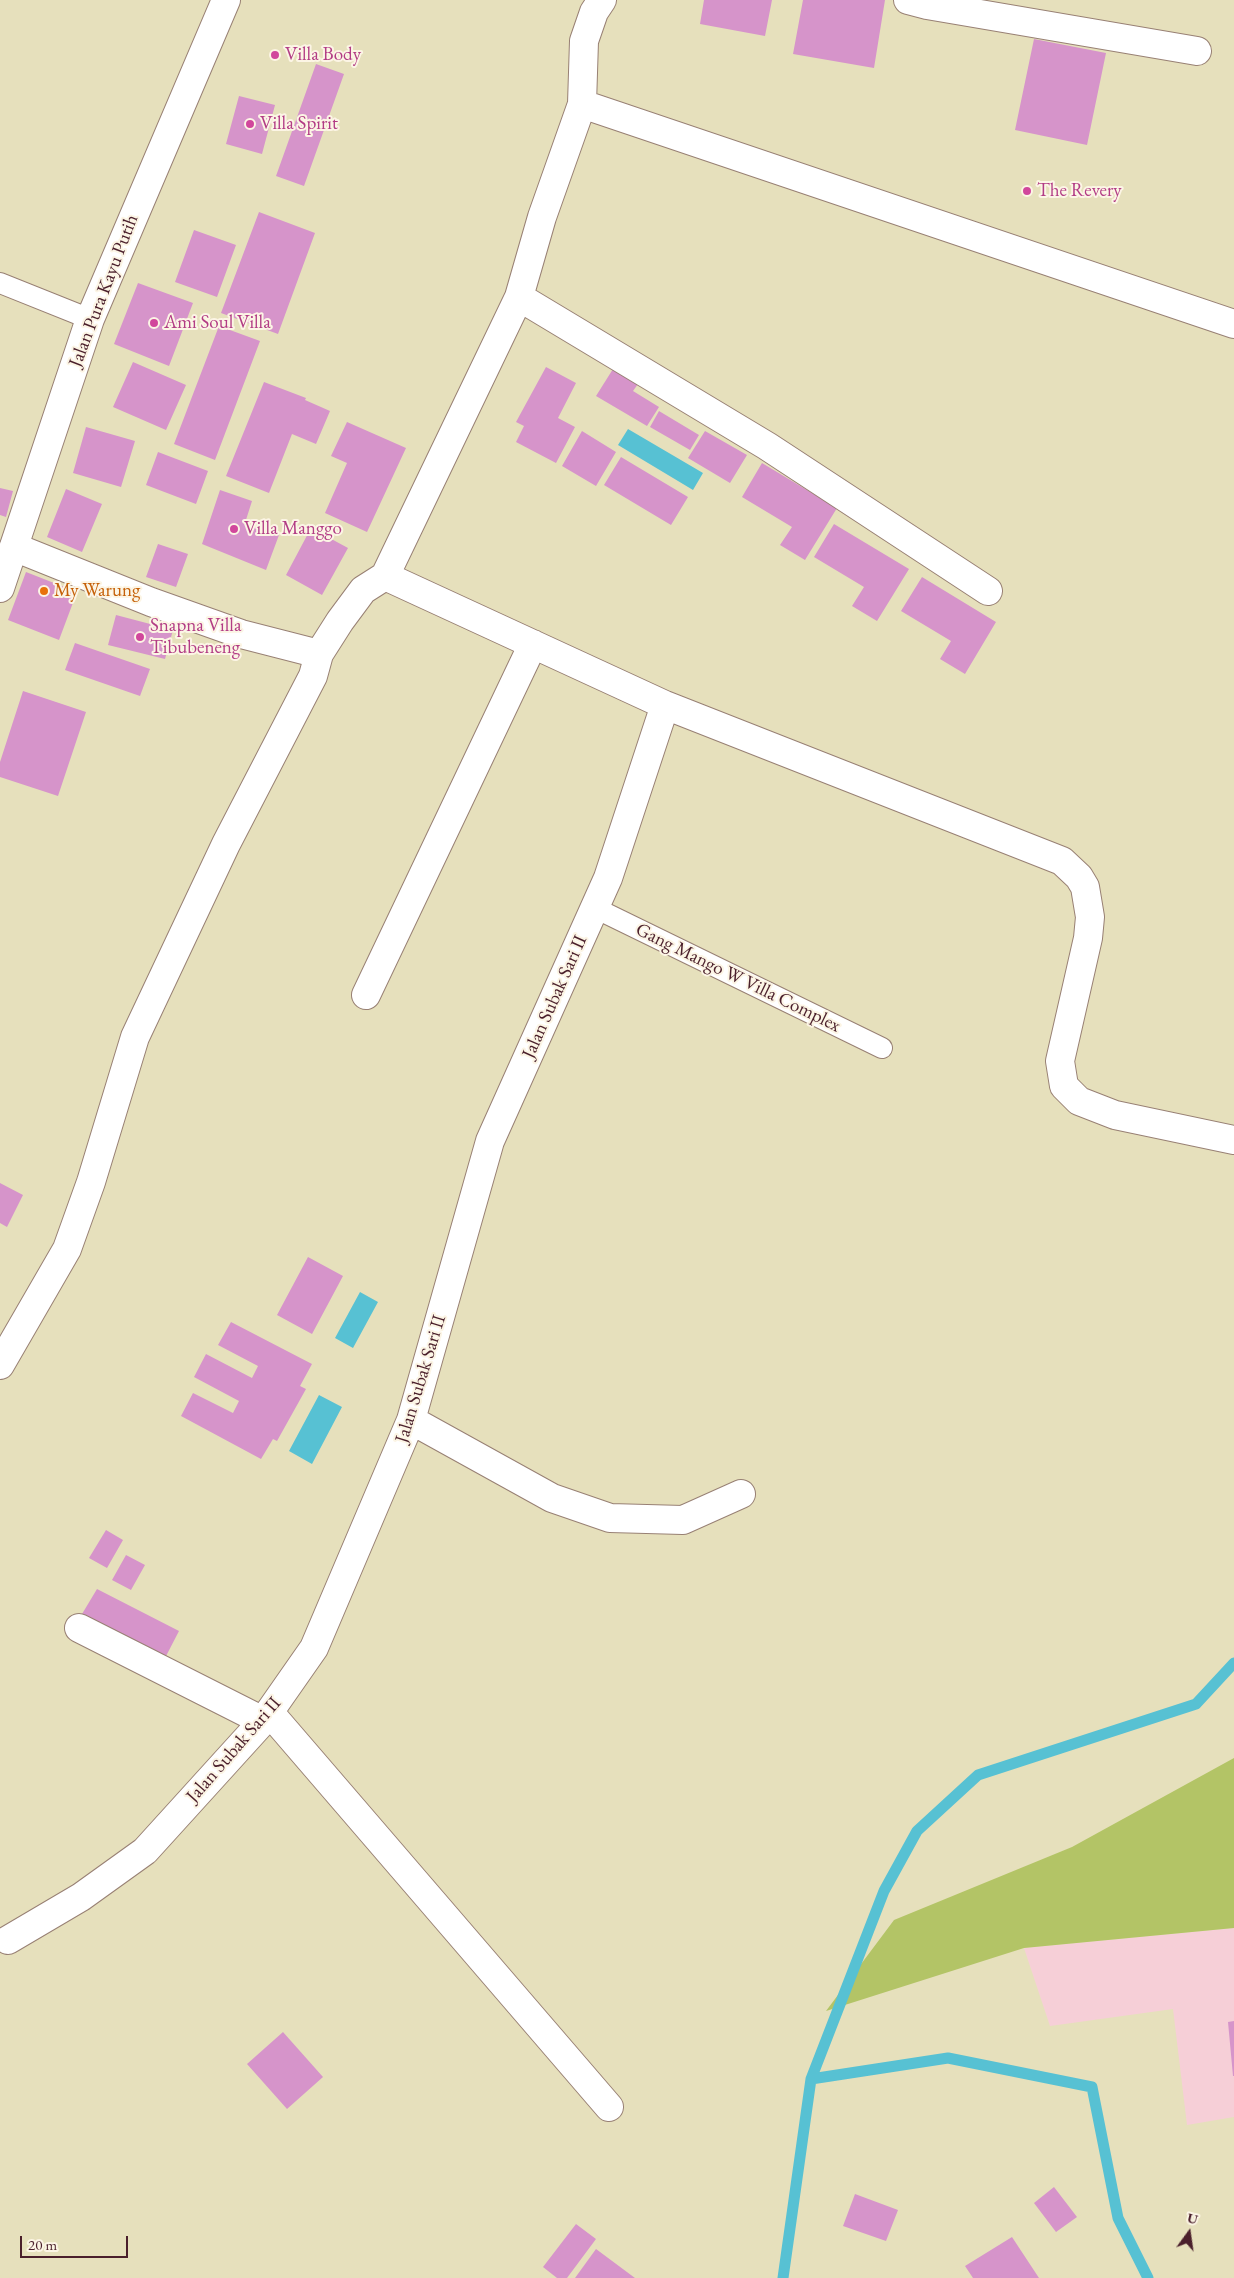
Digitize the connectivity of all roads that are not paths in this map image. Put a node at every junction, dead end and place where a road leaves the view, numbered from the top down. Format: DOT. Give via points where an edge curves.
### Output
graph roads {
  1 [pos="226,0"];
  2 [pos="602,0"];
  3 [pos="908,0"];
  4 [pos="1197,51"];
  5 [pos="582,104"];
  6 [pos="0,283"];
  7 [pos="519,298"];
  8 [pos="90,319"];
  9 [pos="1234,324"];
  10 [pos="7,545"];
  11 [pos="385,576"];
  12 [pos="0,588"];
  13 [pos="988,591"];
  14 [pos="533,644"];
  15 [pos="319,654"];
  16 [pos="665,705"];
  17 [pos="595,908"];
  18 [pos="366,996"];
  19 [pos="882,1048"];
  20 [pos="1234,1140"];
  21 [pos="0,1365"];
  22 [pos="411,1420"];
  23 [pos="741,1494"];
  24 [pos="79,1628"];
  25 [pos="266,1717"];
  26 [pos="8,1940"];
  27 [pos="609,2107"];
  1 -- 8 [label="street, Jalan Pura Kayu Putih"];
  2 -- 5 [label="street" via="594,12 584,41"];
  3 -- 4 [label="street"];
  5 -- 7 [label="street" via="542,217"];
  5 -- 9 [label="street"];
  6 -- 8 [label="lane"];
  7 -- 11 [label="street"];
  7 -- 13 [label="street" via="767,446"];
  8 -- 10 [label="street, Jalan Pura Kayu Putih"];
  10 -- 12 [label="street, Jalan Pura Kayu Putih"];
  10 -- 15 [label="street" via="241,634"];
  11 -- 14 [label="street"];
  11 -- 15 [label="street" via="364,590"];
  14 -- 16 [label="street"];
  14 -- 18 [label="street"];
  15 -- 21 [label="street" via="313,676 226,844 135,1037 67,1249"];
  16 -- 17 [label="street, Jalan Subak Sari II" via="608,878"];
  16 -- 20 [label="street" via="1062,861 1079,876 1085,887 1090,917 1060,1061 1064,1086 1079,1101 1115,1115"];
  17 -- 19 [label="lane, Gang Mango W Villa Complex"];
  17 -- 22 [label="street, Jalan Subak Sari II" via="490,1141"];
  22 -- 23 [label="street" via="552,1498 610,1518 683,1520"];
  22 -- 25 [label="street, Jalan Subak Sari II" via="314,1648"];
  24 -- 25 [label="street"];
  25 -- 26 [label="street, Jalan Subak Sari II" via="145,1851 82,1897"];
  25 -- 27 [label="street"];
}
